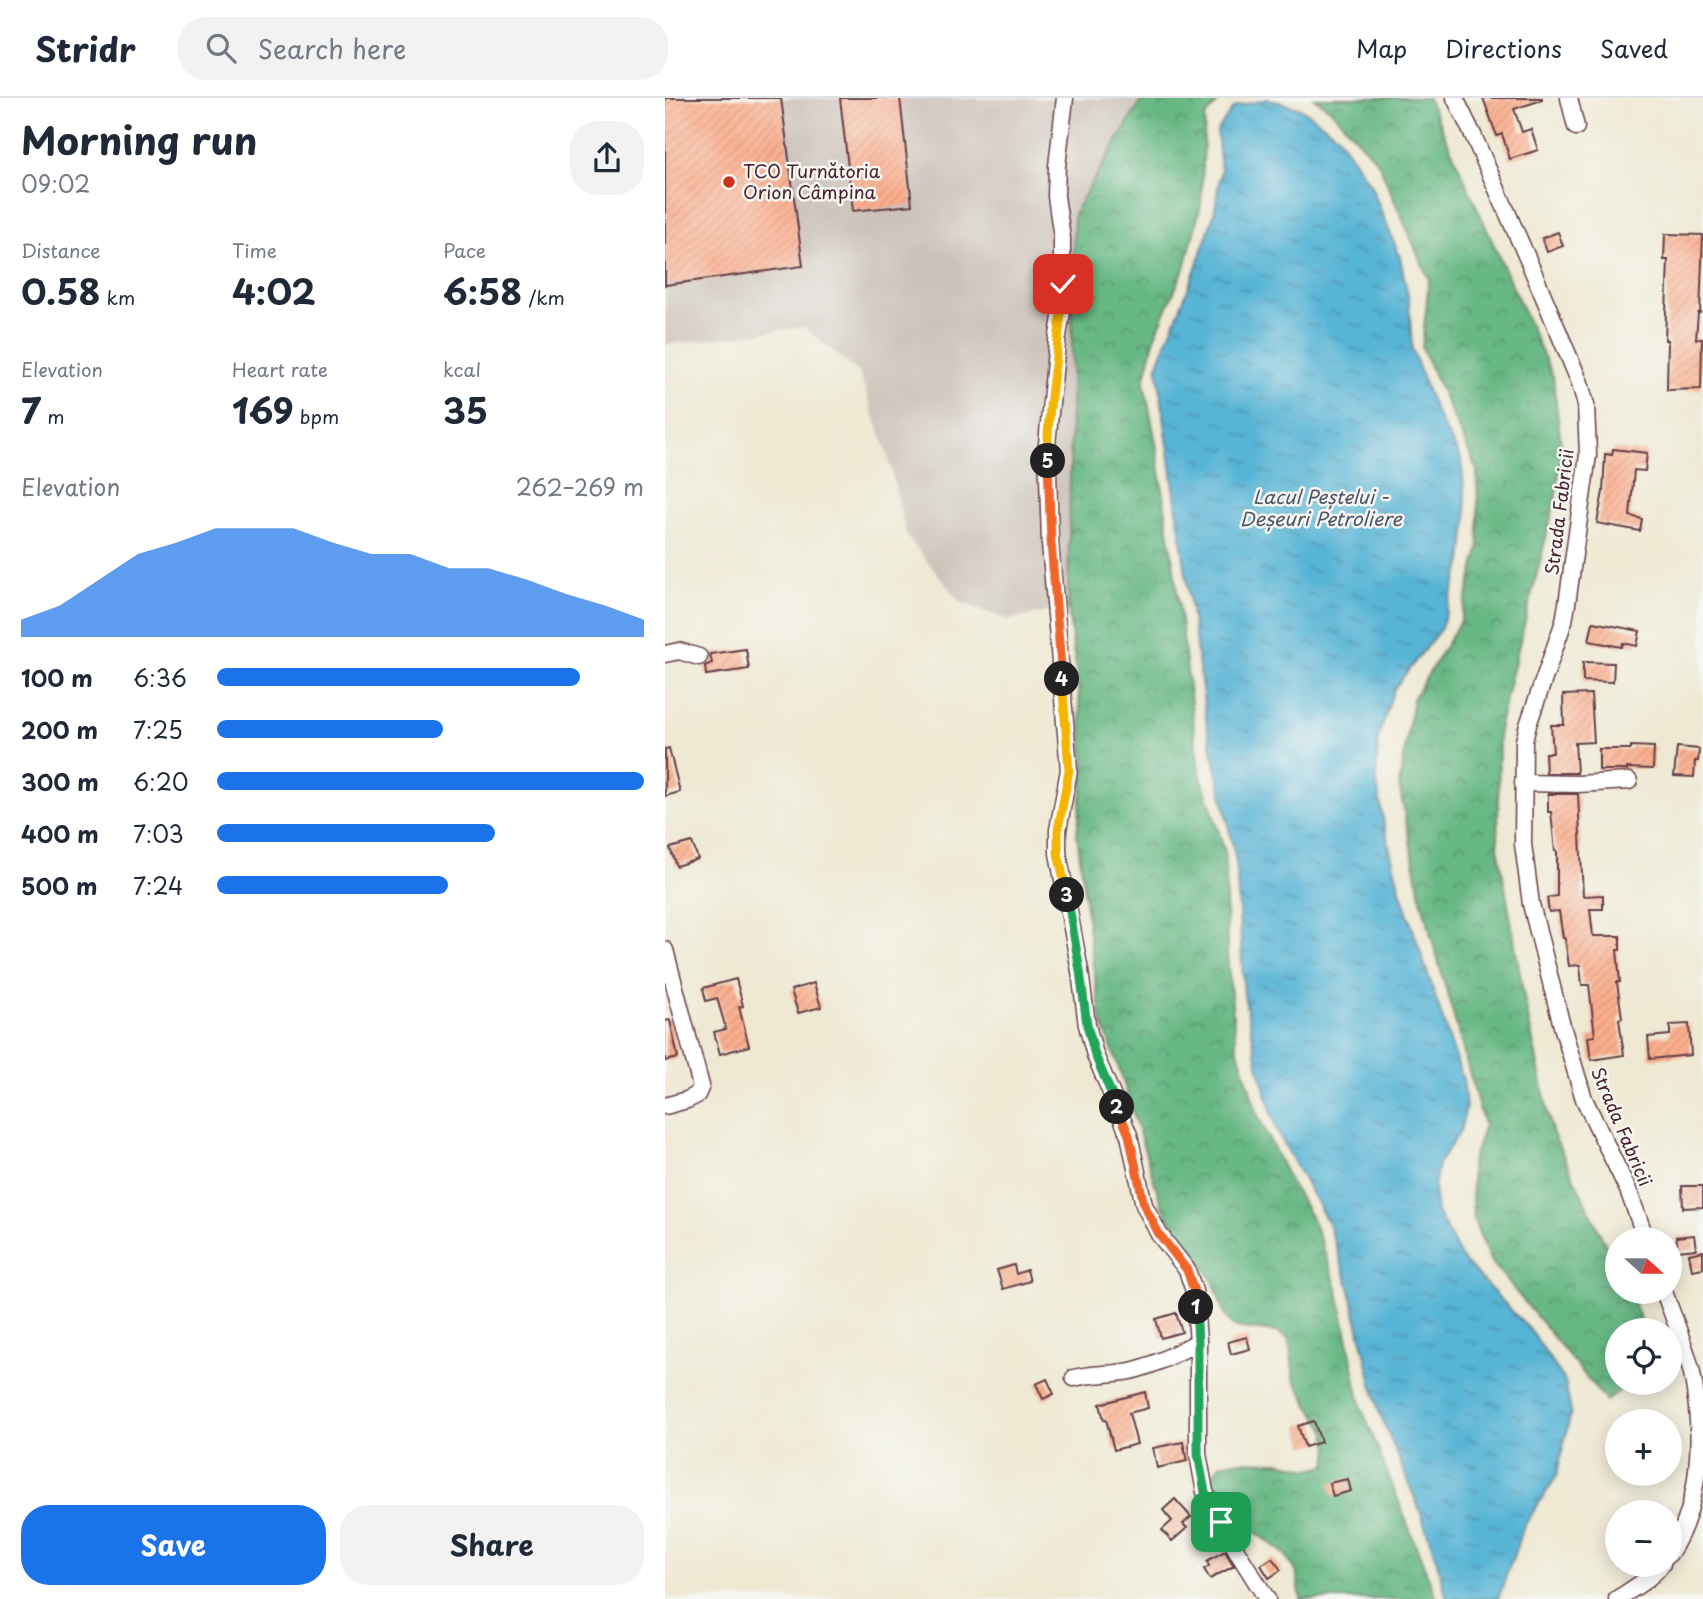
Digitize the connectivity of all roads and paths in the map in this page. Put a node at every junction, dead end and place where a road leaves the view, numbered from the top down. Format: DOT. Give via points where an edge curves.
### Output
graph roads {
  1 [pos="1065,98"];
  2 [pos="1455,98"];
  3 [pos="1569,98"];
  4 [pos="1576,127"];
  5 [pos="665,654"];
  6 [pos="699,657"];
  7 [pos="1629,781"];
  8 [pos="1523,783"];
  9 [pos="665,950"];
  10 [pos="665,1106"];
  11 [pos="1642,1227"];
  12 [pos="1668,1304"];
  13 [pos="1198,1342"];
  14 [pos="1074,1378"];
  15 [pos="1682,1531"];
  16 [pos="1649,1577"];
  17 [pos="1267,1599"];
  18 [pos="1617,1599"];
  1 -- 13 [label="street" via="1056,195 1062,238 1062,312 1047,443 1069,770 1058,853 1095,1055 1129,1135 1144,1205 1187,1270 1194,1291"];
  2 -- 8 [label="street, Strada Fabricii" via="1529,262 1586,405 1588,456 1567,604 1524,741"];
  3 -- 4 [label="street"];
  5 -- 6 [label="street" via="679,651"];
  7 -- 8 [label="street"];
  8 -- 11 [label="street, Strada Fabricii" via="1523,844 1531,904 1562,1026 1584,1099"];
  9 -- 10 [label="street" via="701,1086 687,1101"];
  12 -- 15 [label="street" via="1692,1371 1700,1427 1700,1458"];
  13 -- 14 [label="street" via="1129,1372"];
  13 -- 17 [label="street" via="1198,1454 1205,1492"];
  16 -- 18 [label="street"];
}
